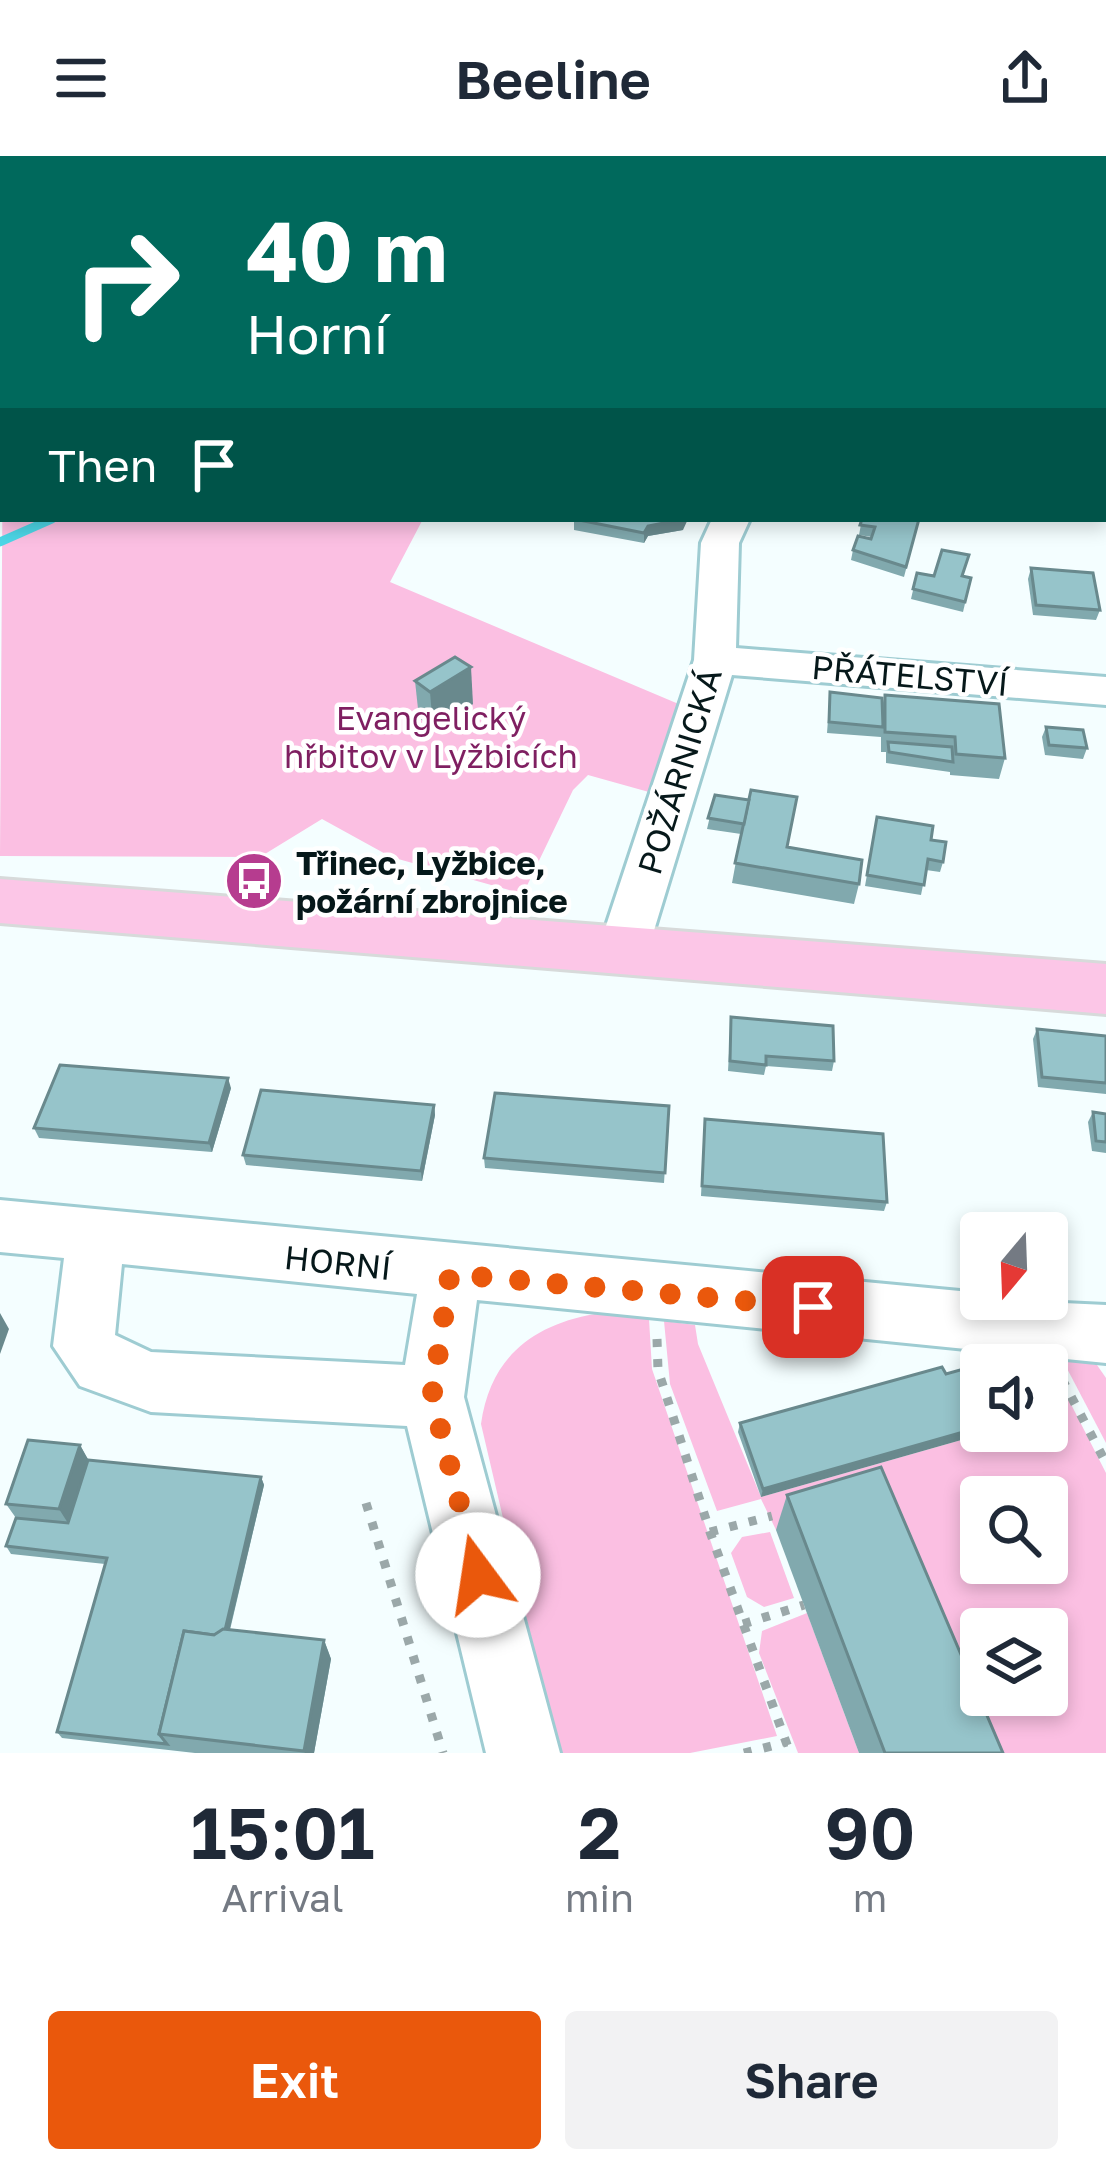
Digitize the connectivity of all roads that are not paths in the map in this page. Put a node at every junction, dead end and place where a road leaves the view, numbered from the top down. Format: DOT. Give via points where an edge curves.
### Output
graph roads {
  1 [pos="729,522"];
  2 [pos="715,660"];
  3 [pos="1106,691"];
  4 [pos="0,901"];
  5 [pos="622,950"];
  6 [pos="1106,989"];
  7 [pos="0,1226"];
  8 [pos="98,1235"];
  9 [pos="450,1274"];
  10 [pos="1106,1334"];
  11 [pos="432,1396"];
  12 [pos="523,1753"];
  1 -- 2 [label="street, POŽÁRNICKÁ" via="720,543"];
  2 -- 3 [label="street, PŘÁTELSTVÍ"];
  2 -- 5 [label="street, POŽÁRNICKÁ"];
  4 -- 5 [label="main road"];
  5 -- 6 [label="main road"];
  7 -- 8 [label="street, HORNÍ"];
  8 -- 9 [label="street, HORNÍ"];
  8 -- 11 [label="street" via="84,1346 102,1366 151,1382"];
  9 -- 10 [label="street, HORNÍ"];
  9 -- 11 [label="street"];
  11 -- 12 [label="street"];
}
